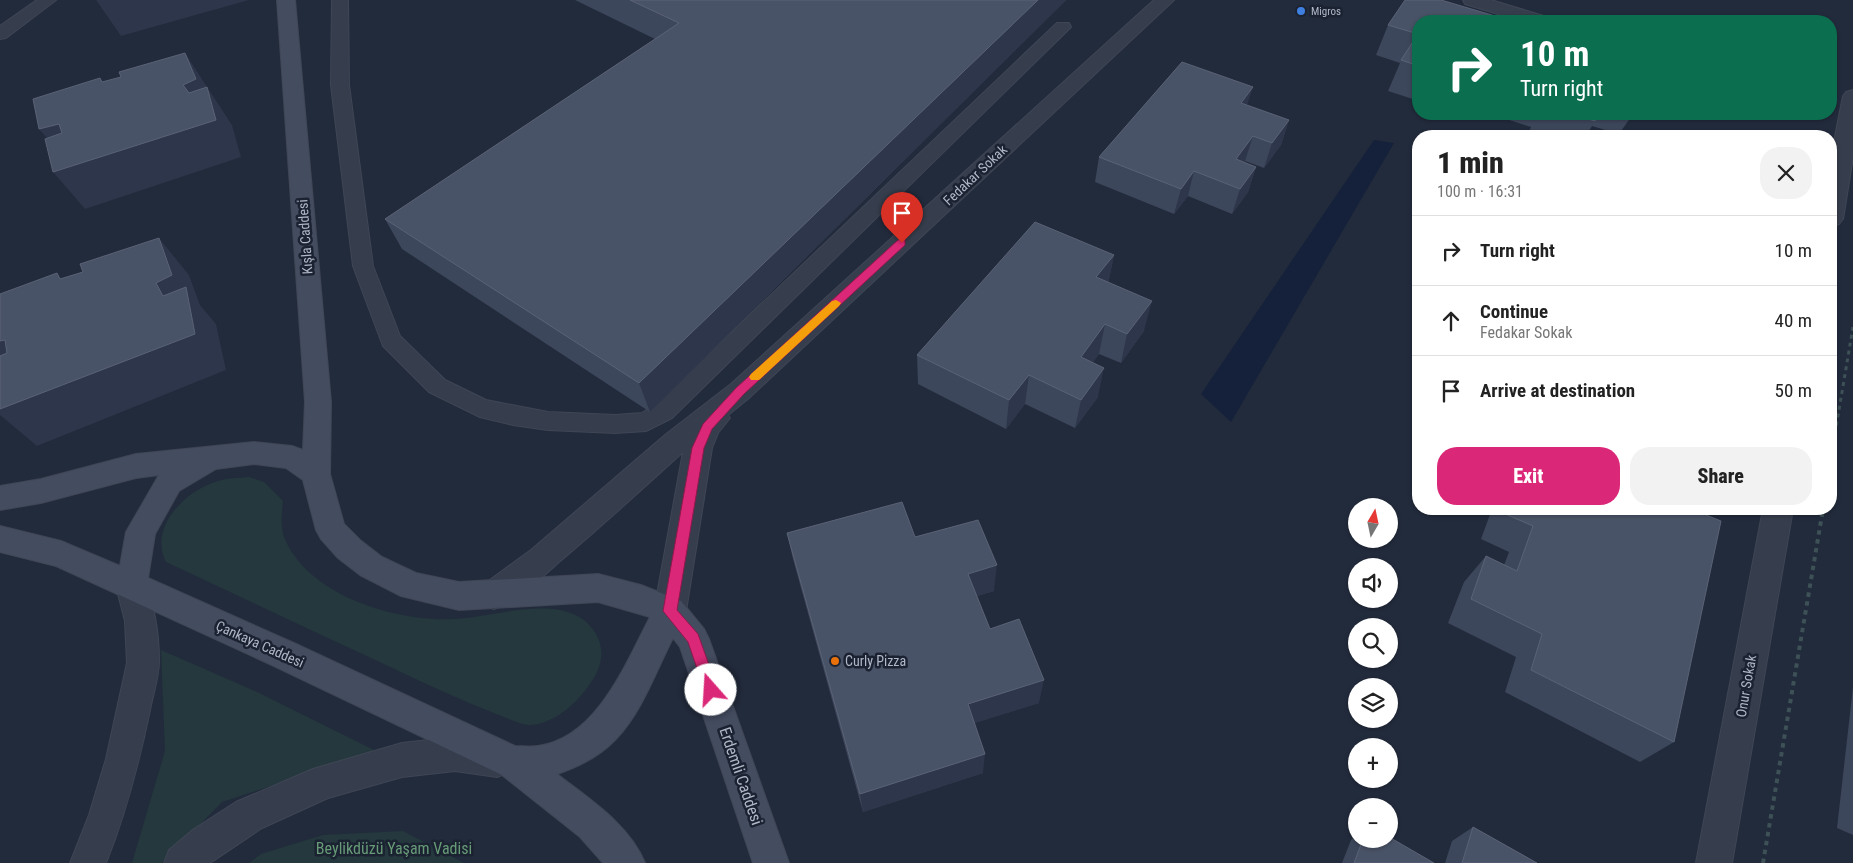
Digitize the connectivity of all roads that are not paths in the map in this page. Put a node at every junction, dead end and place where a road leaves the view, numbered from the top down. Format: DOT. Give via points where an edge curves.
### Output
graph roads {
  1 [pos="48,0"];
  2 [pos="286,0"];
  3 [pos="340,0"];
  4 [pos="1165,0"];
  5 [pos="1472,0"];
  6 [pos="1521,15"];
  7 [pos="1063,27"];
  8 [pos="0,34"];
  9 [pos="1853,96"];
  10 [pos="1845,117"];
  11 [pos="1837,175"];
  12 [pos="740,391"];
  13 [pos="214,457"];
  14 [pos="316,474"];
  15 [pos="0,498"];
  16 [pos="1777,515"];
  17 [pos="0,540"];
  18 [pos="131,586"];
  19 [pos="494,595"];
  20 [pos="670,611"];
  21 [pos="514,763"];
  22 [pos="88,863"];
  23 [pos="182,863"];
  24 [pos="627,863"];
  25 [pos="772,863"];
  26 [pos="1714,863"];
  1 -- 8 [label="lane"];
  2 -- 14 [label="main road, Kışla Caddesi" via="318,402"];
  3 -- 7 [label="lane" via="340,85 363,266 391,340 436,386 480,408 513,416 584,424 646,422 664,412"];
  4 -- 12 [label="street, Fedakar Sokak"];
  5 -- 6 [label="street"];
  9 -- 10 [label="street"];
  10 -- 11 [label="street"];
  12 -- 19 [label="street" via="676,442 568,538"];
  12 -- 20 [label="street" via="707,427 698,448"];
  13 -- 14 [label="main road" via="254,453 292,457"];
  13 -- 15 [label="main road" via="136,466 41,492"];
  13 -- 18 [label="main road" via="169,483 141,532"];
  14 -- 19 [label="main road, Kışla Caddesi" via="331,530 371,566 412,586 459,596"];
  16 -- 26 [label="street, Onur Sokak"];
  17 -- 18 [label="main road, Çankaya Caddesi" via="59,553"];
  18 -- 21 [label="main road, Çankaya Caddesi" via="285,654"];
  18 -- 22 [label="street" via="141,621 143,663 123,758 107,815"];
  19 -- 20 [label="main road, Kışla Caddesi" via="598,588 641,599"];
  20 -- 21 [label="main road" via="626,697 604,728 572,752 539,764"];
  20 -- 25 [label="main road, Erdemli Caddesi" via="693,639"];
  21 -- 23 [label="street" via="455,754 390,762 325,781 249,815 207,842"];
  21 -- 24 [label="main road" via="593,824"];
}
